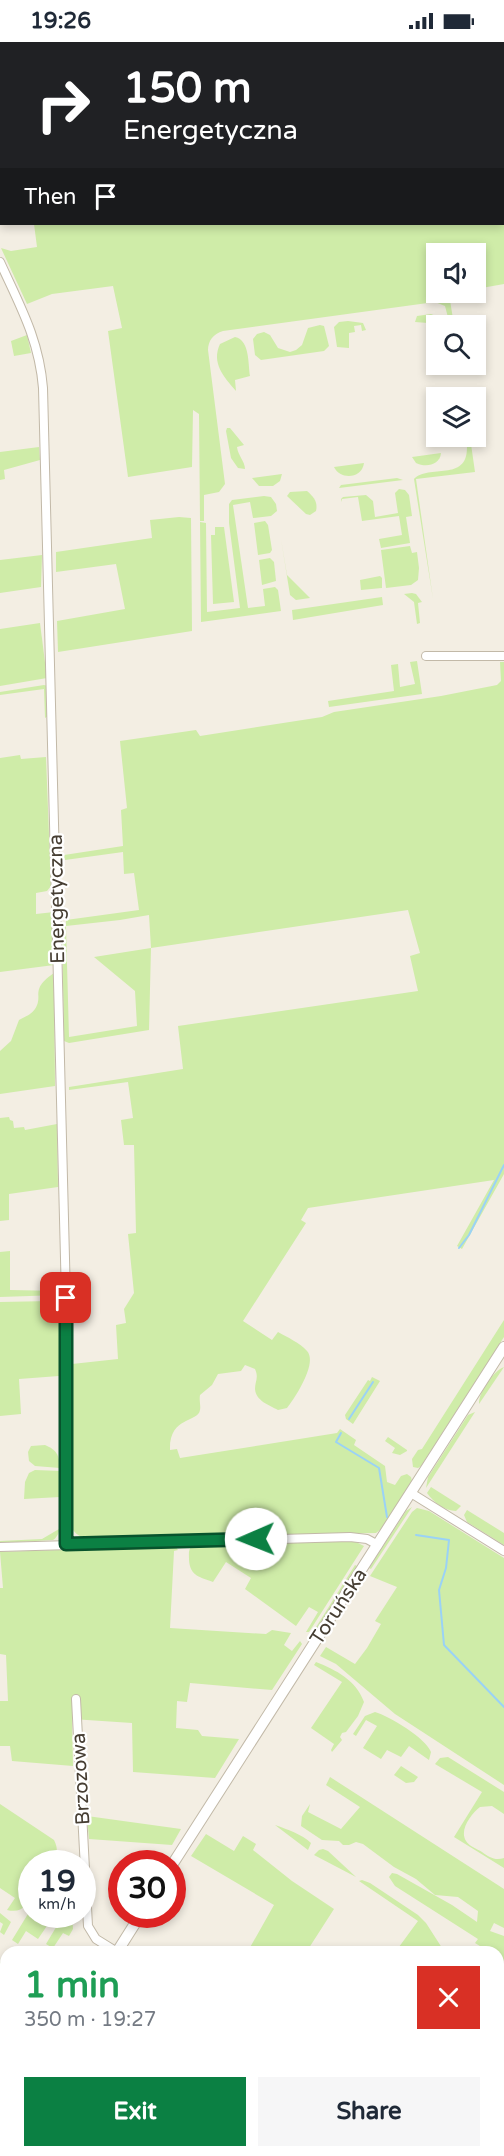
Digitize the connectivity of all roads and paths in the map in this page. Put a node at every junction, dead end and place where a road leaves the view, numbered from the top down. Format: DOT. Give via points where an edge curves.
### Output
graph roads {
  1 [pos="0,262"];
  2 [pos="426,656"];
  3 [pos="504,656"];
  4 [pos="504,1347"];
  5 [pos="411,1493"];
  6 [pos="66,1544"];
  7 [pos="378,1545"];
  8 [pos="0,1547"];
  9 [pos="504,1551"];
  10 [pos="76,1699"];
  11 [pos="182,1850"];
  12 [pos="132,1928"];
  13 [pos="107,1946"];
  14 [pos="121,1946"];
  1 -- 6 [label="street, Energetyczna" via="35,341 43,388 66,1298"];
  2 -- 3 [label="street"];
  4 -- 5 [label="street, Toruńska"];
  5 -- 7 [label="street, Toruńska"];
  5 -- 9 [label="street"];
  6 -- 7 [label="street" via="356,1537"];
  6 -- 8 [label="street"];
  7 -- 11 [label="street, Toruńska"];
  10 -- 13 [label="street, Brzozowa" via="88,1926 96,1939"];
  12 -- 14 [label="street"];
}
